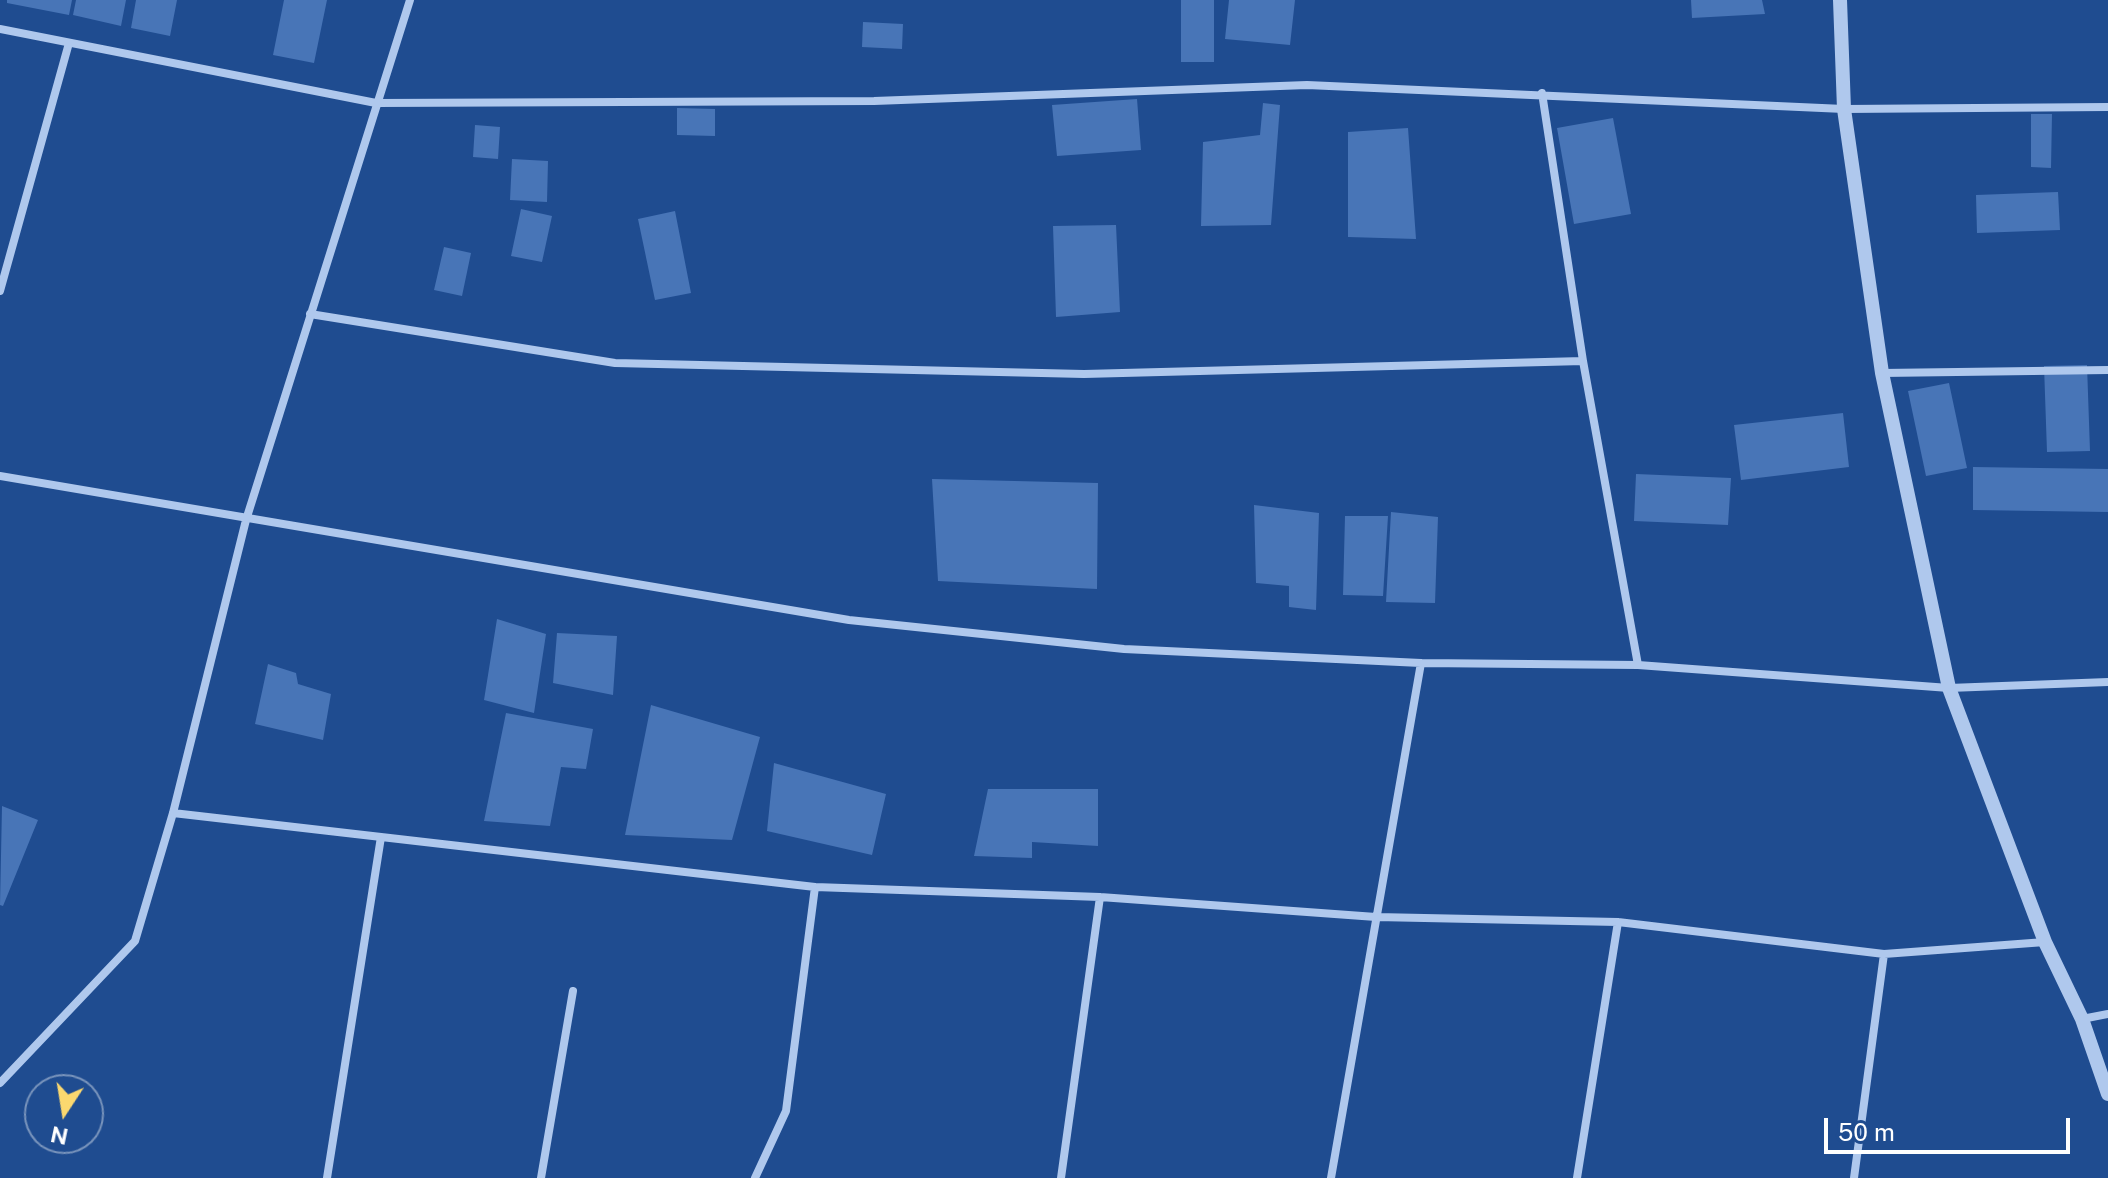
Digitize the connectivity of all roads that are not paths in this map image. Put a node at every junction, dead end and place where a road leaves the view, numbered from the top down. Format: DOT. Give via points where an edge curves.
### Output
graph roads {
  1 [pos="410,0"];
  2 [pos="1840,0"];
  3 [pos="0,29"];
  4 [pos="69,43"];
  5 [pos="1542,93"];
  6 [pos="376,103"];
  7 [pos="2108,107"];
  8 [pos="1844,109"];
  9 [pos="0,291"];
  10 [pos="310,314"];
  11 [pos="1583,361"];
  12 [pos="2108,370"];
  13 [pos="1882,373"];
  14 [pos="0,476"];
  15 [pos="246,520"];
  16 [pos="1421,663"];
  17 [pos="1638,665"];
  18 [pos="2108,682"];
  19 [pos="1949,688"];
  20 [pos="173,813"];
  21 [pos="381,837"];
  22 [pos="815,887"];
  23 [pos="1100,897"];
  24 [pos="1376,917"];
  25 [pos="1618,922"];
  26 [pos="2045,942"];
  27 [pos="1884,954"];
  28 [pos="573,991"];
  29 [pos="2108,1014"];
  30 [pos="2082,1019"];
  31 [pos="0,1083"];
  32 [pos="2108,1094"];
  33 [pos="327,1178"];
  34 [pos="541,1178"];
  35 [pos="755,1178"];
  36 [pos="1061,1178"];
  37 [pos="1331,1178"];
  38 [pos="1577,1178"];
  39 [pos="1854,1178"];
  1 -- 6 [label="street"];
  2 -- 8 [label="street"];
  3 -- 4 [label="street"];
  4 -- 6 [label="street"];
  4 -- 9 [label="street"];
  5 -- 6 [label="street" via="1307,85 874,101"];
  5 -- 8 [label="street"];
  5 -- 11 [label="street"];
  6 -- 10 [label="street"];
  7 -- 8 [label="street"];
  8 -- 13 [label="street"];
  10 -- 11 [label="street" via="615,363 1084,374"];
  10 -- 15 [label="street"];
  11 -- 17 [label="street"];
  12 -- 13 [label="street"];
  13 -- 19 [label="street"];
  14 -- 15 [label="street"];
  15 -- 16 [label="street" via="849,620 1124,649"];
  15 -- 20 [label="street"];
  16 -- 17 [label="street"];
  16 -- 24 [label="street"];
  17 -- 19 [label="street"];
  18 -- 19 [label="street"];
  19 -- 26 [label="street"];
  20 -- 21 [label="street"];
  20 -- 31 [label="street" via="135,941"];
  21 -- 22 [label="street"];
  21 -- 33 [label="street"];
  22 -- 23 [label="street"];
  22 -- 35 [label="street" via="786,1111"];
  23 -- 24 [label="street"];
  23 -- 36 [label="street"];
  24 -- 25 [label="street"];
  24 -- 37 [label="street"];
  25 -- 27 [label="street"];
  25 -- 38 [label="street"];
  26 -- 27 [label="street"];
  26 -- 30 [label="street"];
  27 -- 39 [label="street"];
  28 -- 34 [label="street"];
  29 -- 30 [label="street"];
  30 -- 32 [label="street"];
}
